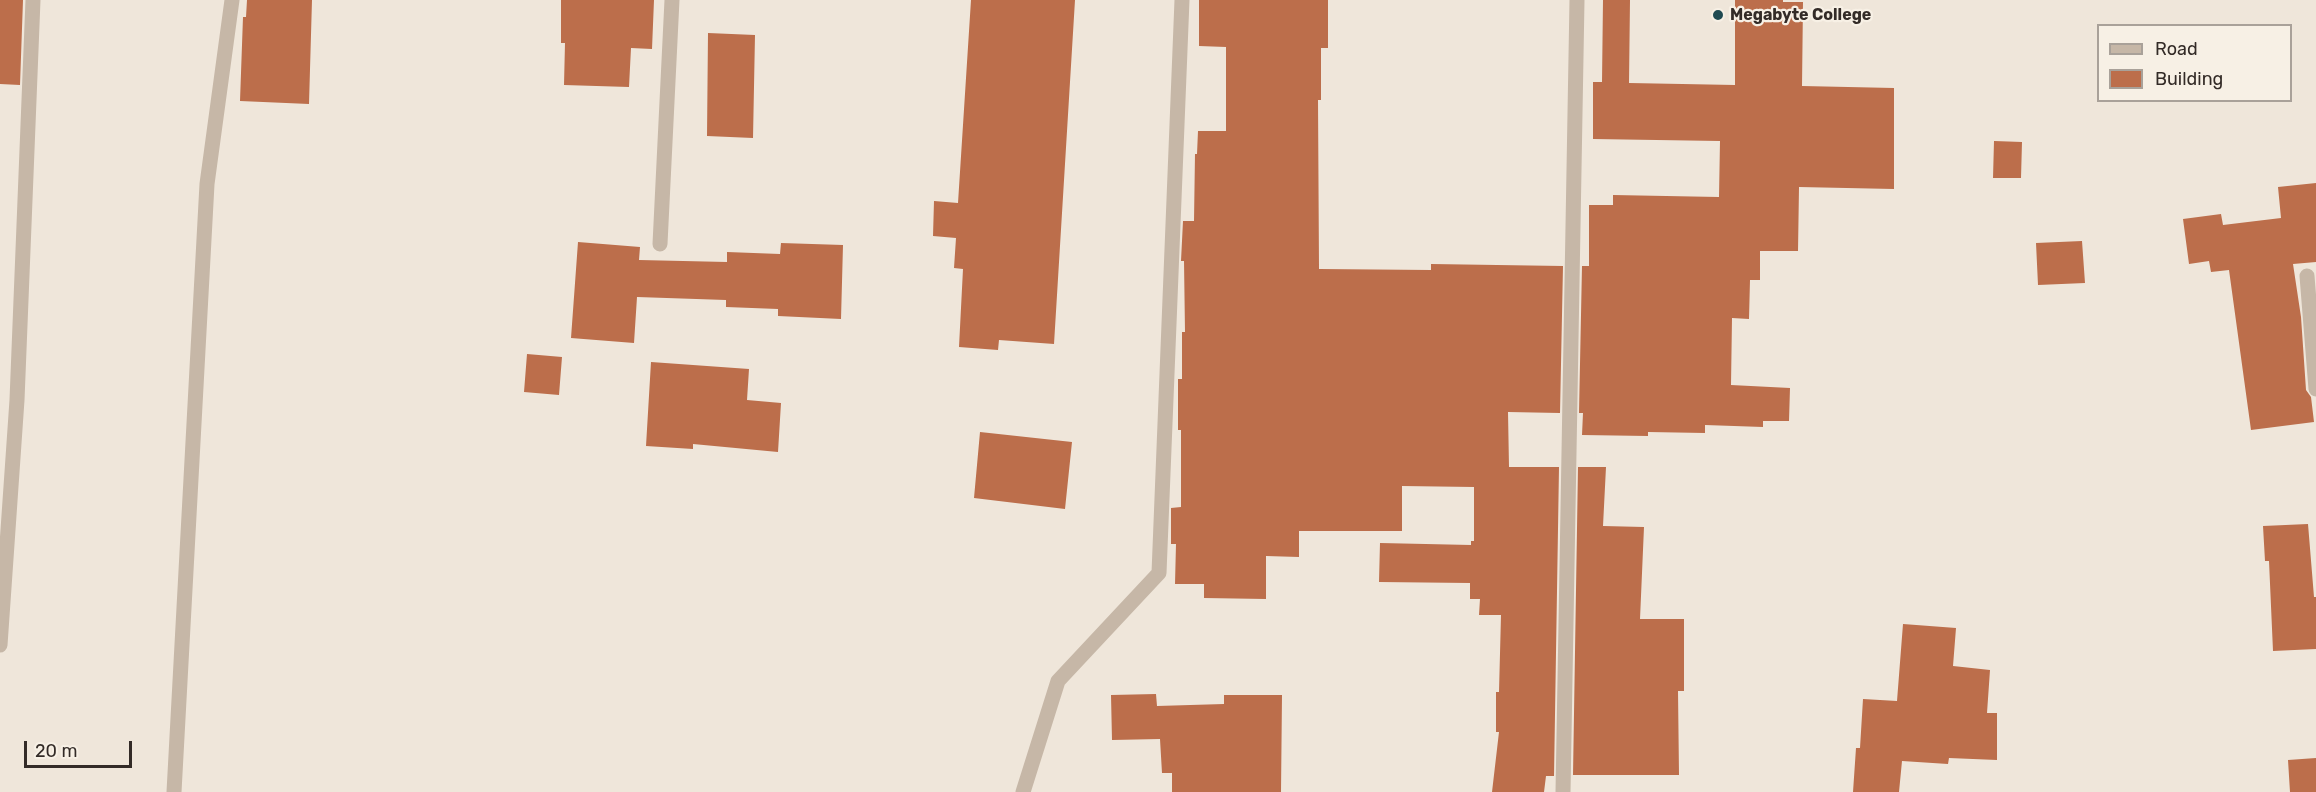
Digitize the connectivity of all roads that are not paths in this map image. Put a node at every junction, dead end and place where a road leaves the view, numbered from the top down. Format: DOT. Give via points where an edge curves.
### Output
graph roads {
  1 [pos="33,0"];
  2 [pos="232,0"];
  3 [pos="672,0"];
  4 [pos="1182,0"];
  5 [pos="1577,0"];
  6 [pos="660,244"];
  7 [pos="2307,276"];
  8 [pos="2316,389"];
  9 [pos="0,645"];
  10 [pos="174,792"];
  11 [pos="1023,792"];
  12 [pos="1563,792"];
  1 -- 9 [label="street" via="17,400"];
  2 -- 10 [label="street" via="207,184"];
  3 -- 6 [label="street"];
  4 -- 11 [label="street" via="1159,573 1058,681"];
  5 -- 12 [label="street"];
  7 -- 8 [label="street"];
}
